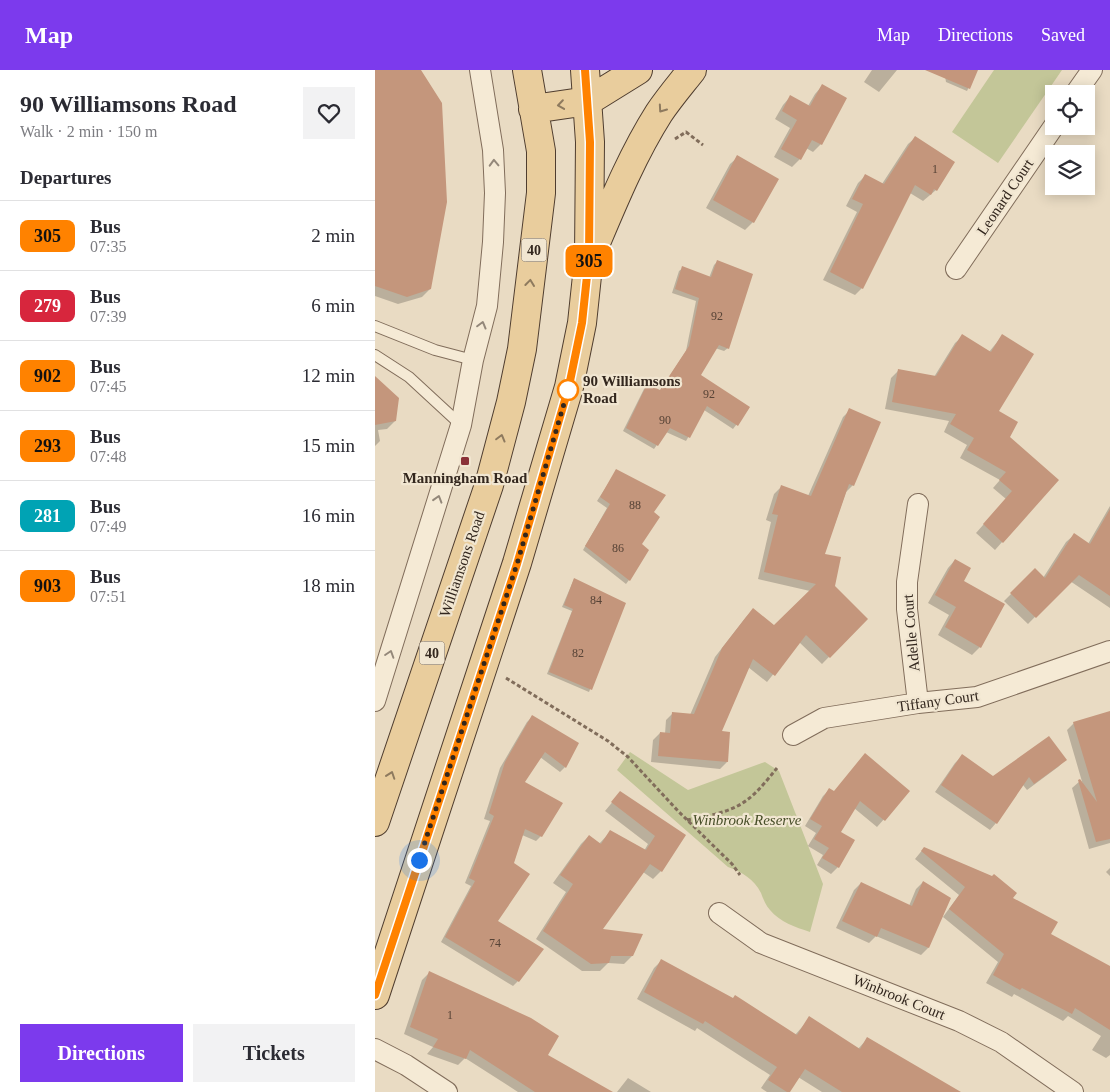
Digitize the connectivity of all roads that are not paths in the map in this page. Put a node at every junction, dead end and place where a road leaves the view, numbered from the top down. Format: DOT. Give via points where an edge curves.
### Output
graph roads {
  1 [pos="480,70"];
  2 [pos="527,70"];
  3 [pos="585,70"];
  4 [pos="638,70"];
  5 [pos="691,70"];
  6 [pos="1092,70"];
  7 [pos="1081,85"];
  8 [pos="588,101"];
  9 [pos="533,109"];
  10 [pos="1048,135"];
  11 [pos="589,257"];
  12 [pos="956,269"];
  13 [pos="375,326"];
  14 [pos="375,355"];
  15 [pos="473,360"];
  16 [pos="461,425"];
  17 [pos="918,504"];
  18 [pos="1110,651"];
  19 [pos="375,701"];
  20 [pos="918,703"];
  21 [pos="793,735"];
  22 [pos="375,822"];
  23 [pos="719,913"];
  24 [pos="375,995"];
  25 [pos="375,1049"];
  26 [pos="447,1092"];
  27 [pos="1073,1092"];
  15 -- 1 [label="street, one-way" via="487,306 495,193 493,150"];
  2 -- 9 [label="main road, 40"];
  3 -- 8 [label="main road"];
  4 -- 8 [label="main road"];
  5 -- 11 [label="main road, one-way" via="651,125"];
  6 -- 7 [label="street"];
  8 -- 9 [label="main road, one-way"];
  8 -- 11 [label="main road"];
  22 -- 9 [label="main road, Williamsons Road / 40, one-way" via="489,485 511,402 522,349 541,193 541,151"];
  10 -- 12 [label="street, Leonard Court"];
  11 -- 24 [label="main road" via="582,323 568,392 517,564"];
  13 -- 15 [label="lane" via="435,350"];
  14 -- 16 [label="lane" via="409,377"];
  15 -- 16 [label="street"];
  19 -- 16 [label="street, one-way"];
  17 -- 20 [label="street, Adelle Court" via="907,582 907,609"];
  18 -- 20 [label="street, Tiffany Court" via="977,697"];
  20 -- 21 [label="street, Tiffany Court" via="824,718"];
  23 -- 27 [label="street, Winbrook Court" via="761,942 959,1021 993,1038"];
  25 -- 26 [label="street"];
}
